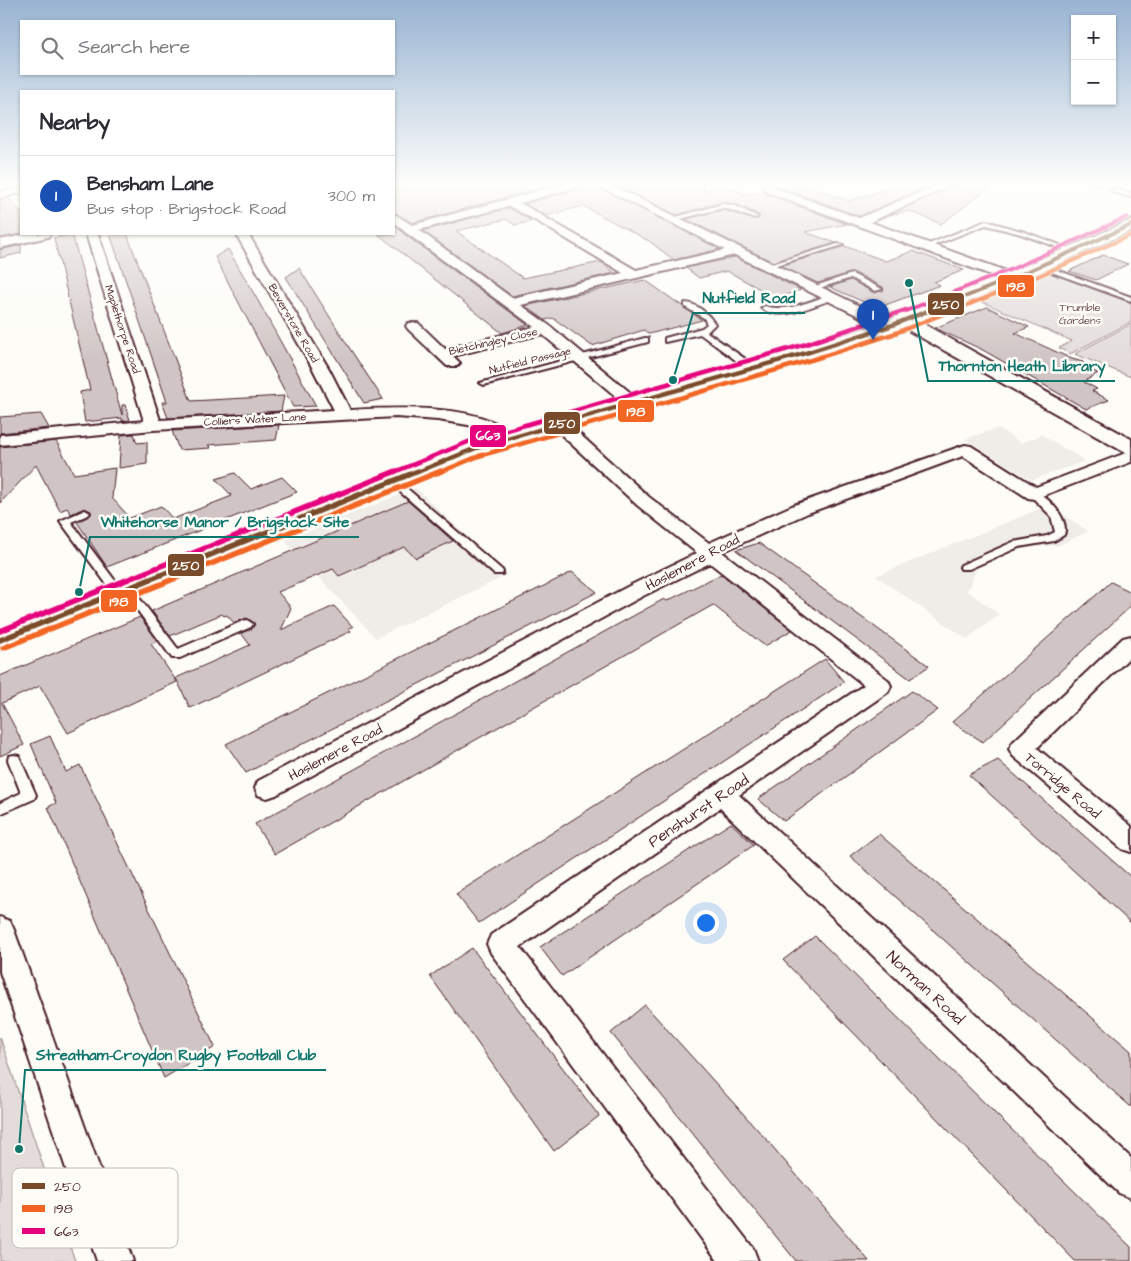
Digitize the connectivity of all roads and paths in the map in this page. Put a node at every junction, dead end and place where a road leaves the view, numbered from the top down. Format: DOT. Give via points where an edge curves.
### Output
graph roads {
  1 [pos="95,243"];
  2 [pos="247,243"];
  3 [pos="429,243"];
  4 [pos="582,243"];
  5 [pos="720,243"];
  6 [pos="918,243"];
  7 [pos="935,243"];
  8 [pos="1050,243"];
  9 [pos="1092,243"];
  10 [pos="840,245"];
  11 [pos="927,246"];
  12 [pos="737,251"];
  13 [pos="1073,251"];
  14 [pos="768,266"];
  15 [pos="1040,266"];
  16 [pos="633,274"];
  17 [pos="1012,278"];
  18 [pos="813,288"];
  19 [pos="878,289"];
  20 [pos="831,297"];
  21 [pos="1131,299"];
  22 [pos="510,303"];
  23 [pos="688,305"];
  24 [pos="765,308"];
  25 [pos="898,323"];
  26 [pos="413,326"];
  27 [pos="545,329"];
  28 [pos="701,331"];
  29 [pos="645,340"];
  30 [pos="668,340"];
  31 [pos="582,358"];
  32 [pos="752,368"];
  33 [pos="484,383"];
  34 [pos="632,402"];
  35 [pos="344,414"];
  36 [pos="558,423"];
  37 [pos="153,425"];
  38 [pos="506,438"];
  39 [pos="0,440"];
  40 [pos="1131,448"];
  41 [pos="1131,456"];
  42 [pos="393,481"];
  43 [pos="1034,494"];
  44 [pos="85,514"];
  45 [pos="709,552"];
  46 [pos="965,567"];
  47 [pos="498,572"];
  48 [pos="122,591"];
  49 [pos="247,624"];
  50 [pos="0,640"];
  51 [pos="1131,643"];
  52 [pos="14,760"];
  53 [pos="266,788"];
  54 [pos="721,794"];
  55 [pos="0,809"];
  56 [pos="1131,841"];
  57 [pos="0,930"];
  58 [pos="83,1168"];
  59 [pos="1131,1181"];
  60 [pos="110,1248"];
  61 [pos="115,1261"];
  62 [pos="740,1261"];
  1 -- 37 [label="street, Maplethorpe Road"];
  2 -- 35 [label="street, Beverstone Road"];
  3 -- 22 [label="street"];
  4 -- 16 [label="street"];
  5 -- 12 [label="street"];
  6 -- 11 [label="street"];
  7 -- 11 [label="lane"];
  8 -- 13 [label="lane"];
  9 -- 13 [label="main road"];
  10 -- 14 [label="lane"];
  11 -- 17 [label="street"];
  12 -- 14 [label="street"];
  12 -- 16 [label="street"];
  13 -- 15 [label="main road"];
  14 -- 18 [label="street"];
  15 -- 17 [label="main road"];
  15 -- 21 [label="lane"];
  16 -- 22 [label="street"];
  17 -- 25 [label="main road"];
  18 -- 19 [label="lane" via="852,276"];
  18 -- 20 [label="street"];
  20 -- 24 [label="lane" via="782,311"];
  20 -- 25 [label="street"];
  22 -- 27 [label="street"];
  23 -- 28 [label="lane" via="711,322"];
  25 -- 32 [label="main road"];
  25 -- 40 [label="street"];
  26 -- 27 [label="street, Bletchingley Close" via="447,359"];
  27 -- 31 [label="street"];
  28 -- 30 [label="lane"];
  28 -- 32 [label="lane"];
  29 -- 31 [label="lane, Nutfield Passage"];
  31 -- 33 [label="lane, Nutfield Passage"];
  31 -- 34 [label="street"];
  32 -- 34 [label="main road"];
  34 -- 36 [label="main road"];
  35 -- 37 [label="street, Colliers Water Lane"];
  35 -- 38 [label="street, Colliers Water Lane" via="410,412 446,416 501,431"];
  36 -- 38 [label="main road"];
  36 -- 45 [label="street, Penshurst Road" via="642,501"];
  37 -- 39 [label="street, Colliers Water Lane"];
  38 -- 42 [label="main road"];
  41 -- 43 [label="street"];
  42 -- 47 [label="lane"];
  42 -- 48 [label="main road"];
  43 -- 45 [label="street, Haslemere Road" via="965,450 775,520"];
  43 -- 46 [label="lane" via="1058,518 1060,533 1050,539 1017,544"];
  44 -- 48 [label="lane" via="64,521"];
  45 -- 53 [label="street, Haslemere Road" via="702,559"];
  45 -- 54 [label="street, Penshurst Road" via="880,686"];
  48 -- 49 [label="lane" via="176,655"];
  48 -- 50 [label="main road"];
  51 -- 56 [label="street, Torridge Road" via="1021,749"];
  52 -- 55 [label="lane" via="30,795"];
  54 -- 59 [label="street, Norman Road"];
  54 -- 62 [label="street, Penshurst Road" via="501,944"];
  57 -- 58 [label="street"];
  60 -- 61 [label="street"];
}
